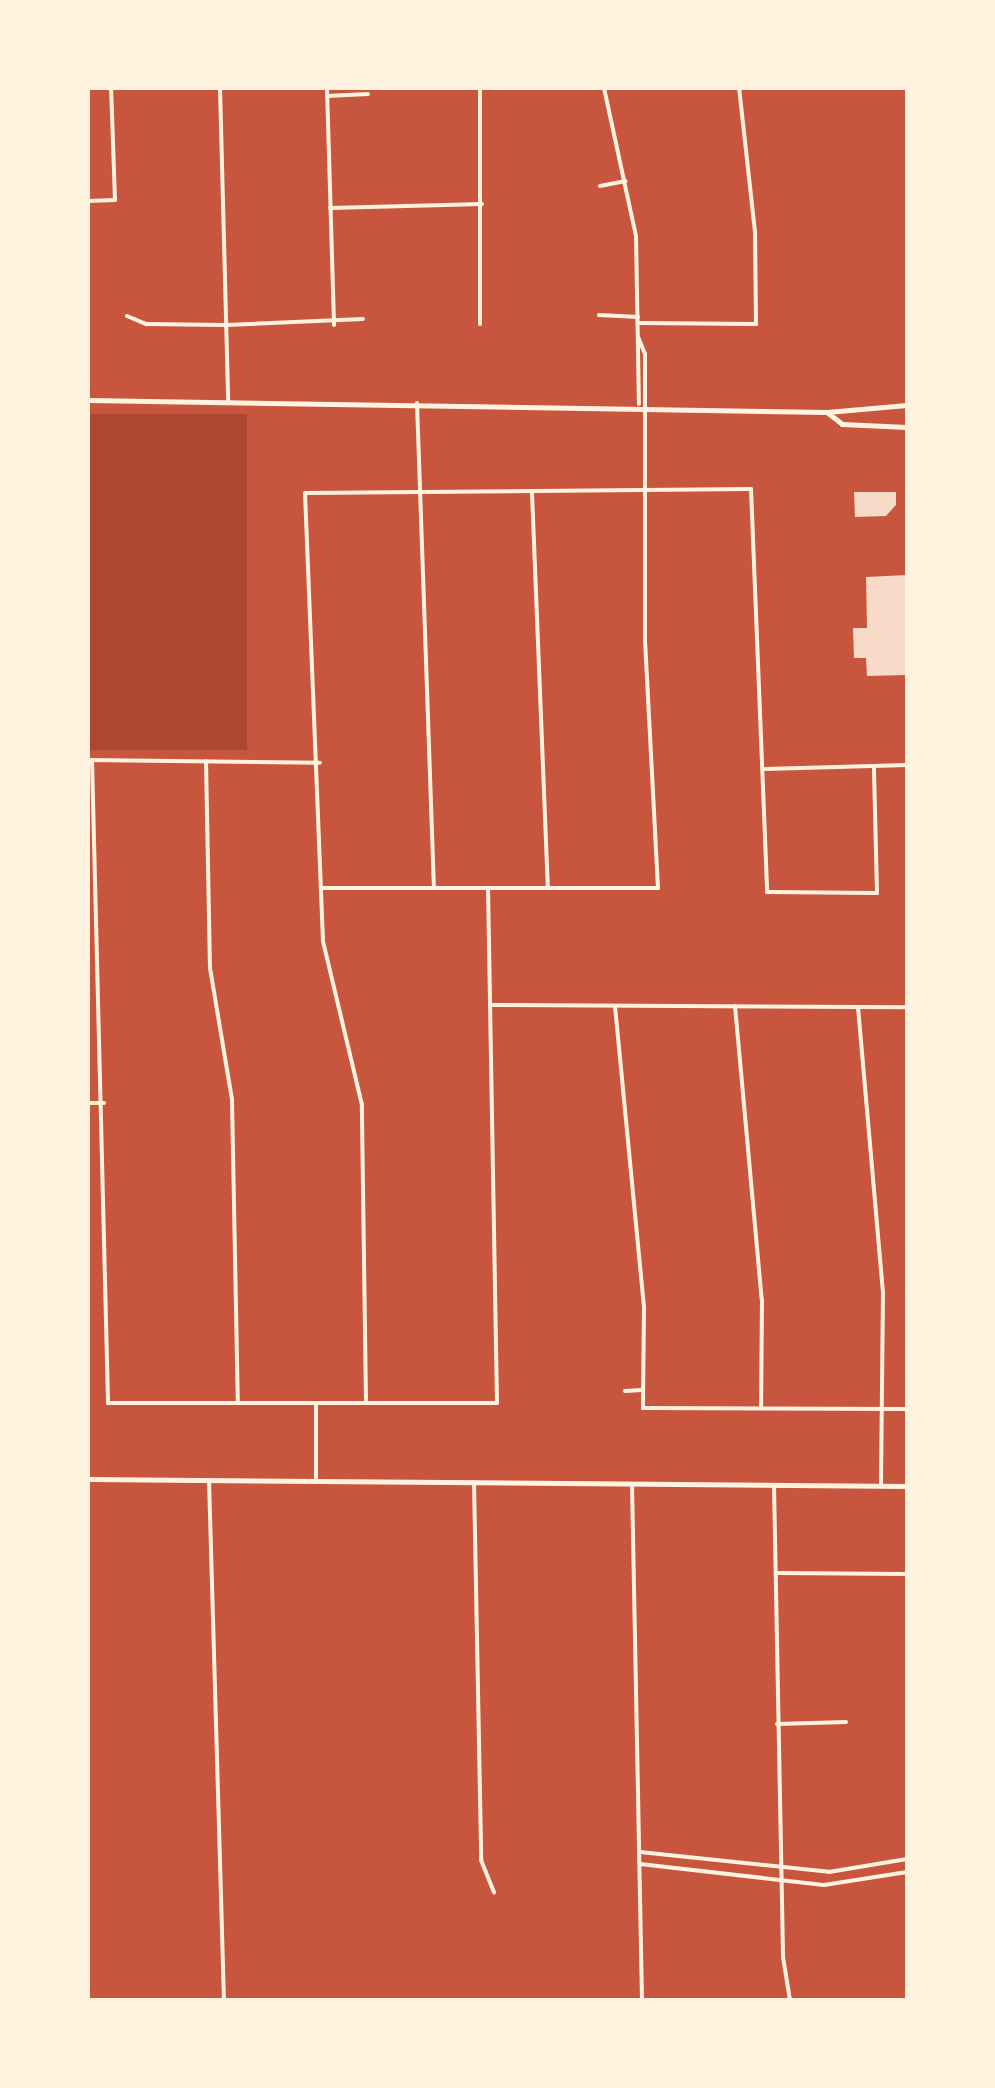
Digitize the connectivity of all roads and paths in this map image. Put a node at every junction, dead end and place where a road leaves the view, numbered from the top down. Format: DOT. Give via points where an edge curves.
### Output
graph roads {
  1 [pos="111,88"];
  2 [pos="220,88"];
  3 [pos="327,88"];
  4 [pos="480,88"];
  5 [pos="604,88"];
  6 [pos="739,88"];
  7 [pos="368,94"];
  8 [pos="327,96"];
  9 [pos="626,181"];
  10 [pos="600,186"];
  11 [pos="88,201"];
  12 [pos="482,204"];
  13 [pos="330,208"];
  14 [pos="599,315"];
  15 [pos="127,316"];
  16 [pos="363,319"];
  17 [pos="638,320"];
  18 [pos="480,324"];
  19 [pos="227,325"];
  20 [pos="334,325"];
  21 [pos="638,337"];
  22 [pos="88,400"];
  23 [pos="228,401"];
  24 [pos="417,403"];
  25 [pos="907,405"];
  26 [pos="640,406"];
  27 [pos="827,412"];
  28 [pos="907,427"];
  29 [pos="642,490"];
  30 [pos="418,493"];
  31 [pos="532,493"];
  32 [pos="90,760"];
  33 [pos="206,761"];
  34 [pos="320,763"];
  35 [pos="907,765"];
  36 [pos="874,766"];
  37 [pos="765,769"];
  38 [pos="322,888"];
  39 [pos="434,888"];
  40 [pos="488,888"];
  41 [pos="548,888"];
  42 [pos="490,1005"];
  43 [pos="615,1006"];
  44 [pos="735,1006"];
  45 [pos="858,1007"];
  46 [pos="907,1007"];
  47 [pos="88,1103"];
  48 [pos="104,1103"];
  49 [pos="643,1390"];
  50 [pos="625,1391"];
  51 [pos="238,1403"];
  52 [pos="316,1403"];
  53 [pos="366,1403"];
  54 [pos="761,1408"];
  55 [pos="882,1409"];
  56 [pos="907,1409"];
  57 [pos="88,1479"];
  58 [pos="209,1480"];
  59 [pos="316,1481"];
  60 [pos="474,1482"];
  61 [pos="632,1484"];
  62 [pos="774,1485"];
  63 [pos="881,1486"];
  64 [pos="907,1486"];
  65 [pos="776,1573"];
  66 [pos="907,1574"];
  67 [pos="846,1722"];
  68 [pos="777,1724"];
  69 [pos="640,1852"];
  70 [pos="907,1859"];
  71 [pos="640,1864"];
  72 [pos="883,1866"];
  73 [pos="780,1867"];
  74 [pos="907,1872"];
  75 [pos="886,1878"];
  76 [pos="780,1880"];
  77 [pos="494,1892"];
  78 [pos="224,2000"];
  79 [pos="642,2000"];
  80 [pos="790,2000"];
  1 -- 11 [label="street" via="115,200"];
  2 -- 19 [label="street"];
  3 -- 8 [label="street"];
  4 -- 12 [label="street"];
  5 -- 9 [label="street"];
  6 -- 17 [label="street" via="755,232 756,324"];
  7 -- 8 [label="street"];
  8 -- 13 [label="street"];
  9 -- 10 [label="street"];
  9 -- 17 [label="street"];
  12 -- 13 [label="street"];
  12 -- 18 [label="street"];
  13 -- 20 [label="street"];
  14 -- 17 [label="street"];
  15 -- 19 [label="street" via="146,324"];
  16 -- 20 [label="street"];
  17 -- 21 [label="street"];
  19 -- 20 [label="street"];
  19 -- 23 [label="street"];
  21 -- 26 [label="street"];
  21 -- 26 [label="street" via="645,354"];
  22 -- 23 [label="main road"];
  23 -- 24 [label="main road"];
  24 -- 26 [label="main road"];
  24 -- 30 [label="street"];
  25 -- 27 [label="main road"];
  26 -- 27 [label="main road"];
  26 -- 29 [label="street"];
  27 -- 28 [label="main road" via="842,424"];
  29 -- 31 [label="street"];
  29 -- 37 [label="street" via="751,489"];
  29 -- 41 [label="street" via="658,888"];
  30 -- 31 [label="street"];
  30 -- 34 [label="street" via="305,493"];
  30 -- 39 [label="street"];
  31 -- 41 [label="street"];
  32 -- 33 [label="street"];
  32 -- 48 [label="street"];
  33 -- 34 [label="street"];
  33 -- 51 [label="street" via="210,968 232,1100"];
  34 -- 38 [label="street"];
  35 -- 36 [label="street"];
  36 -- 37 [label="street"];
  36 -- 37 [label="street" via="877,893 767,892"];
  38 -- 39 [label="street"];
  38 -- 53 [label="street" via="329,986 359,1070"];
  39 -- 40 [label="street"];
  40 -- 41 [label="street"];
  40 -- 42 [label="street"];
  42 -- 43 [label="street"];
  42 -- 53 [label="street" via="497,1403"];
  43 -- 44 [label="street"];
  43 -- 49 [label="street" via="644,1307"];
  44 -- 45 [label="street"];
  44 -- 54 [label="street" via="762,1300"];
  45 -- 46 [label="street"];
  45 -- 55 [label="street" via="883,1292"];
  47 -- 48 [label="street"];
  48 -- 51 [label="street" via="108,1403"];
  49 -- 50 [label="street"];
  49 -- 54 [label="street" via="643,1408"];
  51 -- 52 [label="street"];
  52 -- 53 [label="street"];
  52 -- 59 [label="street"];
  54 -- 55 [label="street"];
  55 -- 56 [label="street"];
  55 -- 63 [label="street"];
  57 -- 58 [label="main road"];
  58 -- 59 [label="main road"];
  58 -- 78 [label="street"];
  59 -- 60 [label="main road"];
  60 -- 61 [label="main road"];
  60 -- 77 [label="street" via="481,1860"];
  61 -- 62 [label="main road"];
  61 -- 69 [label="street"];
  62 -- 63 [label="main road"];
  62 -- 65 [label="street"];
  63 -- 64 [label="main road"];
  65 -- 66 [label="street"];
  65 -- 68 [label="street"];
  67 -- 68 [label="street"];
  68 -- 73 [label="street"];
  69 -- 71 [label="street"];
  69 -- 73 [label="street"];
  70 -- 72 [label="street"];
  71 -- 76 [label="street"];
  71 -- 79 [label="street"];
  72 -- 73 [label="street"];
  72 -- 75 [label="street"];
  73 -- 76 [label="street"];
  74 -- 75 [label="street"];
  75 -- 76 [label="street" via="840,1885"];
  76 -- 80 [label="street"];
}
